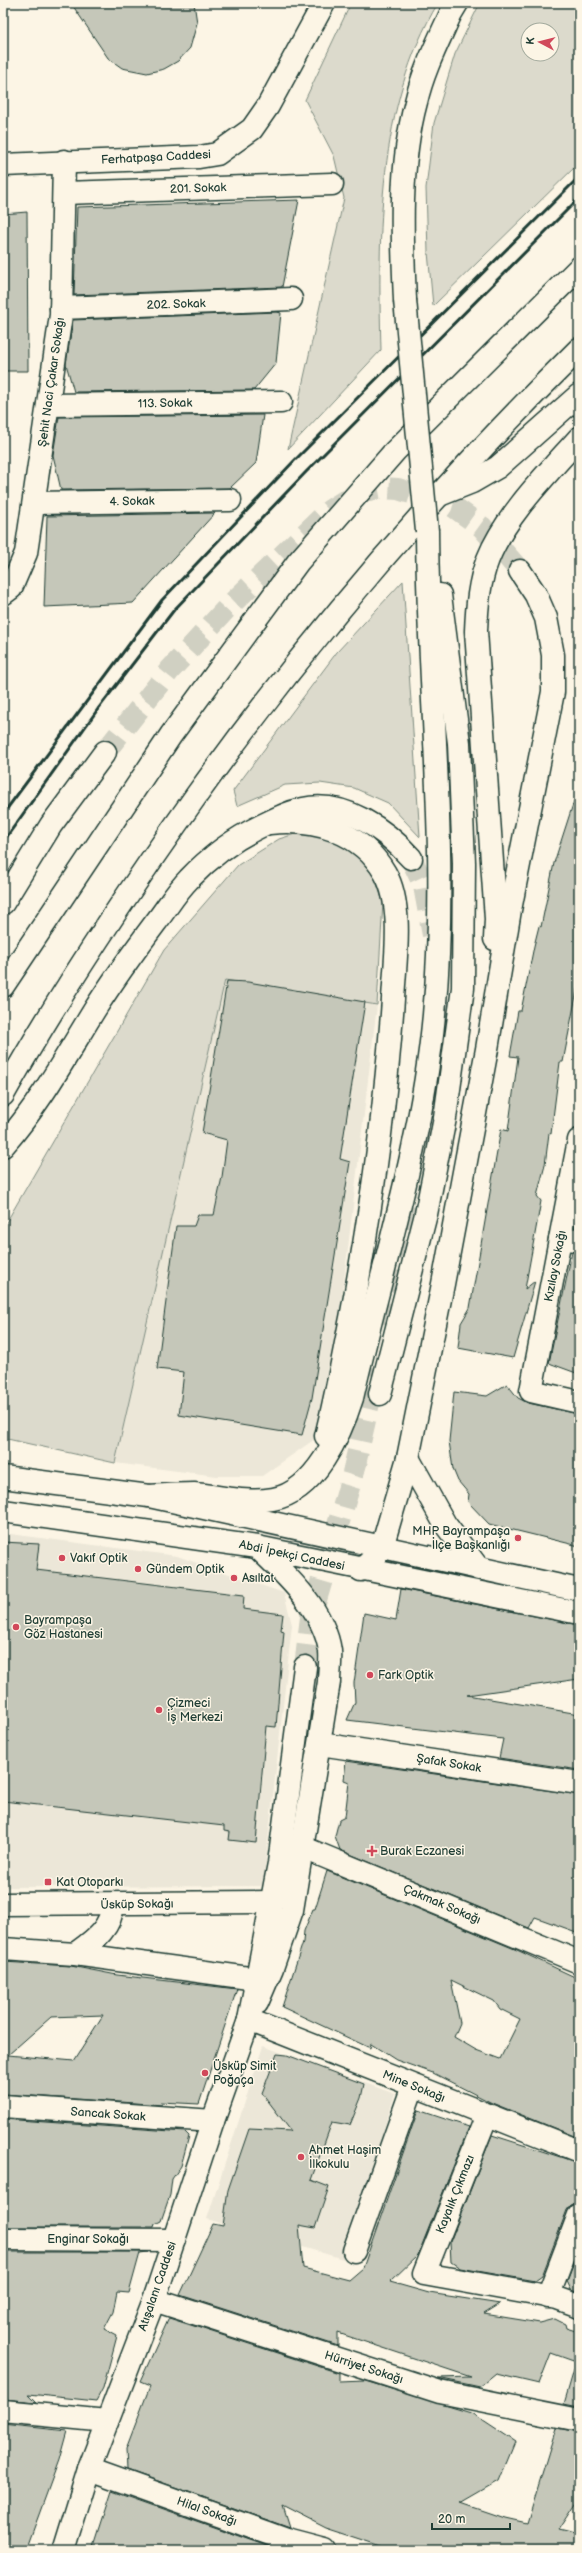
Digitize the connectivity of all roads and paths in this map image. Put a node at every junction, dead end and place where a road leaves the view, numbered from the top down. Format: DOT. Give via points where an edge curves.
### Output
graph roads {
  1 [pos="324,3"];
  2 [pos="457,3"];
  3 [pos="64,161"];
  4 [pos="3,164"];
  5 [pos="332,184"];
  6 [pos="64,193"];
  7 [pos="579,268"];
  8 [pos="291,299"];
  9 [pos="61,308"];
  10 [pos="579,349"];
  11 [pos="579,395"];
  12 [pos="281,402"];
  13 [pos="48,405"];
  14 [pos="579,438"];
  15 [pos="436,497"];
  16 [pos="230,500"];
  17 [pos="34,503"];
  18 [pos="427,532"];
  19 [pos="520,571"];
  20 [pos="3,594"];
  21 [pos="105,752"];
  22 [pos="269,822"];
  23 [pos="411,858"];
  24 [pos="3,903"];
  25 [pos="3,986"];
  26 [pos="487,1049"];
  27 [pos="3,1095"];
  28 [pos="579,1140"];
  29 [pos="3,1146"];
  30 [pos="570,1239"];
  31 [pos="380,1394"];
  32 [pos="579,1402"];
  33 [pos="408,1458"];
  34 [pos="3,1477"];
  35 [pos="308,1478"];
  36 [pos="149,1496"];
  37 [pos="3,1511"];
  38 [pos="257,1547"];
  39 [pos="382,1548"];
  40 [pos="479,1569"];
  41 [pos="361,1570"];
  42 [pos="579,1590"];
  43 [pos="579,1613"];
  44 [pos="305,1667"];
  45 [pos="320,1744"];
  46 [pos="579,1783"];
  47 [pos="304,1848"];
  48 [pos="272,1902"];
  49 [pos="3,1904"];
  50 [pos="113,1904"];
  51 [pos="3,1949"];
  52 [pos="75,1954"];
  53 [pos="579,1962"];
  54 [pos="256,1979"];
  55 [pos="249,2020"];
  56 [pos="413,2086"];
  57 [pos="3,2106"];
  58 [pos="487,2115"];
  59 [pos="213,2121"];
  60 [pos="579,2151"];
  61 [pos="579,2215"];
  62 [pos="3,2239"];
  63 [pos="174,2240"];
  64 [pos="354,2250"];
  65 [pos="548,2297"];
  66 [pos="154,2300"];
  67 [pos="579,2306"];
  68 [pos="3,2412"];
  69 [pos="579,2420"];
  70 [pos="107,2421"];
  71 [pos="89,2469"];
  72 [pos="64,2550"];
  73 [pos="326,2550"];
  1 -- 3 [label="main road, Ferhatpaşa Caddesi" via="268,106 252,129 217,154 198,157"];
  2 -- 18 [label="main road, bridge" via="416,102 404,195 402,248 405,300"];
  3 -- 4 [label="main road, Ferhatpaşa Caddesi"];
  3 -- 6 [label="main road, Şehit Naci Çakar Sokağı"];
  5 -- 6 [label="main road, 201. Sokak"];
  6 -- 9 [label="main road, Şehit Naci Çakar Sokağı"];
  7 -- 25 [label="main road" via="395,451 298,562 171,735"];
  8 -- 9 [label="main road, 202. Sokak"];
  9 -- 13 [label="main road, Şehit Naci Çakar Sokağı"];
  10 -- 15 [label="main road"];
  11 -- 15 [label="main road" via="498,467 472,482"];
  12 -- 13 [label="main road, 113. Sokak"];
  13 -- 17 [label="main road, Şehit Naci Çakar Sokağı"];
  14 -- 26 [label="main road" via="503,530 488,559 478,593 476,631 496,919 494,989"];
  15 -- 27 [label="main road" via="307,648 231,747 157,850 69,981"];
  16 -- 17 [label="main road, 4. Sokak"];
  17 -- 20 [label="main road, Şehit Naci Çakar Sokağı" via="26,553 11,588"];
  18 -- 31 [label="main road" via="441,605 459,743 464,863 463,988 445,1118 426,1214"];
  18 -- 35 [label="main road" via="427,596 441,906 434,1016 424,1093 400,1209 352,1398 333,1446"];
  19 -- 26 [label="main road" via="536,595 546,618 554,655 553,692 510,910"];
  21 -- 24 [label="main road" via="51,825"];
  22 -- 23 [label="main road" via="289,812 305,808 341,811 383,832"];
  22 -- 29 [label="main road" via="216,853 188,880 96,1007 26,1120"];
  22 -- 35 [label="main road" via="294,820 321,825 357,842 385,873 394,897 396,942 388,1078 371,1204 330,1424 323,1448"];
  26 -- 33 [label="main road"];
  28 -- 30 [label="main road, Kızılay Sokağı"];
  30 -- 32 [label="main road, Kızılay Sokağı" via="531,1391"];
  33 -- 39 [label="main road"];
  33 -- 40 [label="main road" via="441,1517"];
  34 -- 36 [label="main road"];
  35 -- 36 [label="main road" via="289,1495 273,1499 251,1501 195,1494"];
  36 -- 39 [label="main road"];
  37 -- 38 [label="main road, Abdi İpekçi Caddesi"];
  38 -- 41 [label="main road, Abdi İpekçi Caddesi"];
  38 -- 45 [label="main road" via="301,1594 324,1630 330,1651 329,1682"];
  39 -- 40 [label="main road"];
  39 -- 41 [label="main road"];
  40 -- 42 [label="main road"];
  41 -- 43 [label="main road, Abdi İpekçi Caddesi"];
  44 -- 48 [label="main road" via="286,1821"];
  45 -- 46 [label="main road, Şafak Sokak"];
  45 -- 47 [label="main road"];
  47 -- 53 [label="main road, Çakmak Sokağı"];
  47 -- 55 [label="main road" via="292,1910 272,1968"];
  48 -- 50 [label="main road, Üsküp Sokağı"];
  48 -- 54 [label="main road"];
  49 -- 50 [label="main road, Üsküp Sokağı"];
  50 -- 52 [label="main road" via="112,1915 105,1929"];
  51 -- 52 [label="main road"];
  52 -- 54 [label="main road"];
  54 -- 55 [label="main road"];
  55 -- 56 [label="main road, Mine Sokağı"];
  55 -- 59 [label="main road, Atışalanı Caddesi"];
  56 -- 58 [label="main road, Mine Sokağı"];
  56 -- 64 [label="main road"];
  57 -- 59 [label="main road, Sancak Sokak"];
  58 -- 60 [label="main road, Mine Sokağı"];
  58 -- 65 [label="main road, Kayalık Çıkmazı" via="424,2274"];
  59 -- 63 [label="main road, Atışalanı Caddesi"];
  61 -- 65 [label="main road"];
  62 -- 63 [label="main road, Enginar Sokağı"];
  63 -- 66 [label="main road, Atışalanı Caddesi"];
  65 -- 67 [label="main road"];
  66 -- 69 [label="main road, Hürriyet Sokağı" via="440,2392"];
  66 -- 70 [label="main road, Atışalanı Caddesi"];
  68 -- 70 [label="main road"];
  70 -- 71 [label="main road, Atışalanı Caddesi"];
  71 -- 72 [label="main road, Atışalanı Caddesi"];
  71 -- 73 [label="main road, Hilal Sokağı" via="287,2540"];
}
